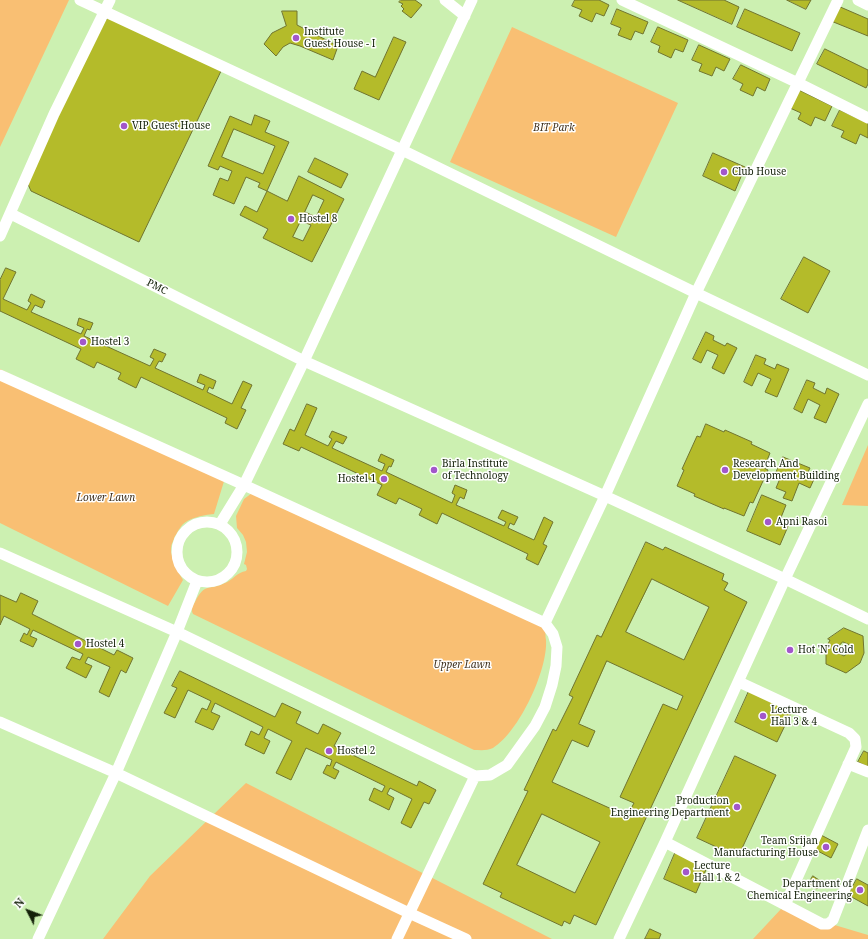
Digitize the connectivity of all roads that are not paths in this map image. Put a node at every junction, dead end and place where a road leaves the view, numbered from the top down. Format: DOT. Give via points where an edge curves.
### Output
graph roads {
  1 [pos="80,0"];
  2 [pos="110,0"];
  3 [pos="445,0"];
  4 [pos="472,0"];
  5 [pos="622,0"];
  6 [pos="838,0"];
  7 [pos="858,0"];
  8 [pos="868,5"];
  9 [pos="104,11"];
  10 [pos="465,16"];
  11 [pos="798,83"];
  12 [pos="868,118"];
  13 [pos="402,150"];
  14 [pos="11,214"];
  15 [pos="0,236"];
  16 [pos="696,293"];
  17 [pos="304,361"];
  18 [pos="0,375"];
  19 [pos="868,375"];
  20 [pos="868,404"];
  21 [pos="244,485"];
  22 [pos="605,496"];
  23 [pos="220,524"];
  24 [pos="0,553"];
  25 [pos="786,579"];
  26 [pos="197,581"];
  27 [pos="868,619"];
  28 [pos="545,623"];
  29 [pos="177,632"];
  30 [pos="739,682"];
  31 [pos="0,722"];
  32 [pos="848,764"];
  33 [pos="868,772"];
  34 [pos="116,773"];
  35 [pos="475,776"];
  36 [pos="868,830"];
  37 [pos="665,842"];
  38 [pos="785,905"];
  39 [pos="408,913"];
  40 [pos="38,939"];
  41 [pos="397,939"];
  42 [pos="466,939"];
  43 [pos="619,939"];
  1 -- 9 [label="street"];
  2 -- 9 [label="street"];
  3 -- 10 [label="street"];
  4 -- 10 [label="street"];
  5 -- 11 [label="street"];
  6 -- 11 [label="street"];
  7 -- 8 [label="street"];
  9 -- 13 [label="street"];
  9 -- 14 [label="street" via="54,114"];
  10 -- 13 [label="street"];
  11 -- 12 [label="street"];
  11 -- 16 [label="street"];
  13 -- 16 [label="street"];
  13 -- 17 [label="street"];
  14 -- 15 [label="street"];
  14 -- 17 [label="street, PMC"];
  16 -- 19 [label="street"];
  16 -- 22 [label="street"];
  17 -- 21 [label="street"];
  17 -- 22 [label="street, PMC"];
  18 -- 21 [label="street"];
  20 -- 25 [label="street"];
  21 -- 23 [label="street"];
  21 -- 28 [label="street"];
  22 -- 25 [label="street, PMC"];
  22 -- 28 [label="street"];
  23 -- 26 [label="street" via="229,530 236,541 238,552 235,564 228,574 218,580 207,583"];
  23 -- 26 [label="street" via="208,521 196,523 186,530 179,540 176,551 178,563 185,573"];
  24 -- 29 [label="street"];
  25 -- 27 [label="street, PMC"];
  25 -- 30 [label="street"];
  26 -- 29 [label="street"];
  28 -- 35 [label="street" via="553,634 557,647 556,666 545,707 535,726 507,765 490,775"];
  29 -- 34 [label="street"];
  29 -- 35 [label="street"];
  30 -- 32 [label="street" via="849,733 856,739 856,747"];
  30 -- 37 [label="street"];
  31 -- 34 [label="street"];
  32 -- 33 [label="street"];
  32 -- 38 [label="street"];
  34 -- 39 [label="street"];
  34 -- 40 [label="street"];
  35 -- 39 [label="street"];
  36 -- 38 [label="street" via="833,920 828,924 822,924"];
  37 -- 38 [label="street"];
  37 -- 43 [label="street"];
  39 -- 41 [label="street"];
  39 -- 42 [label="street"];
}
